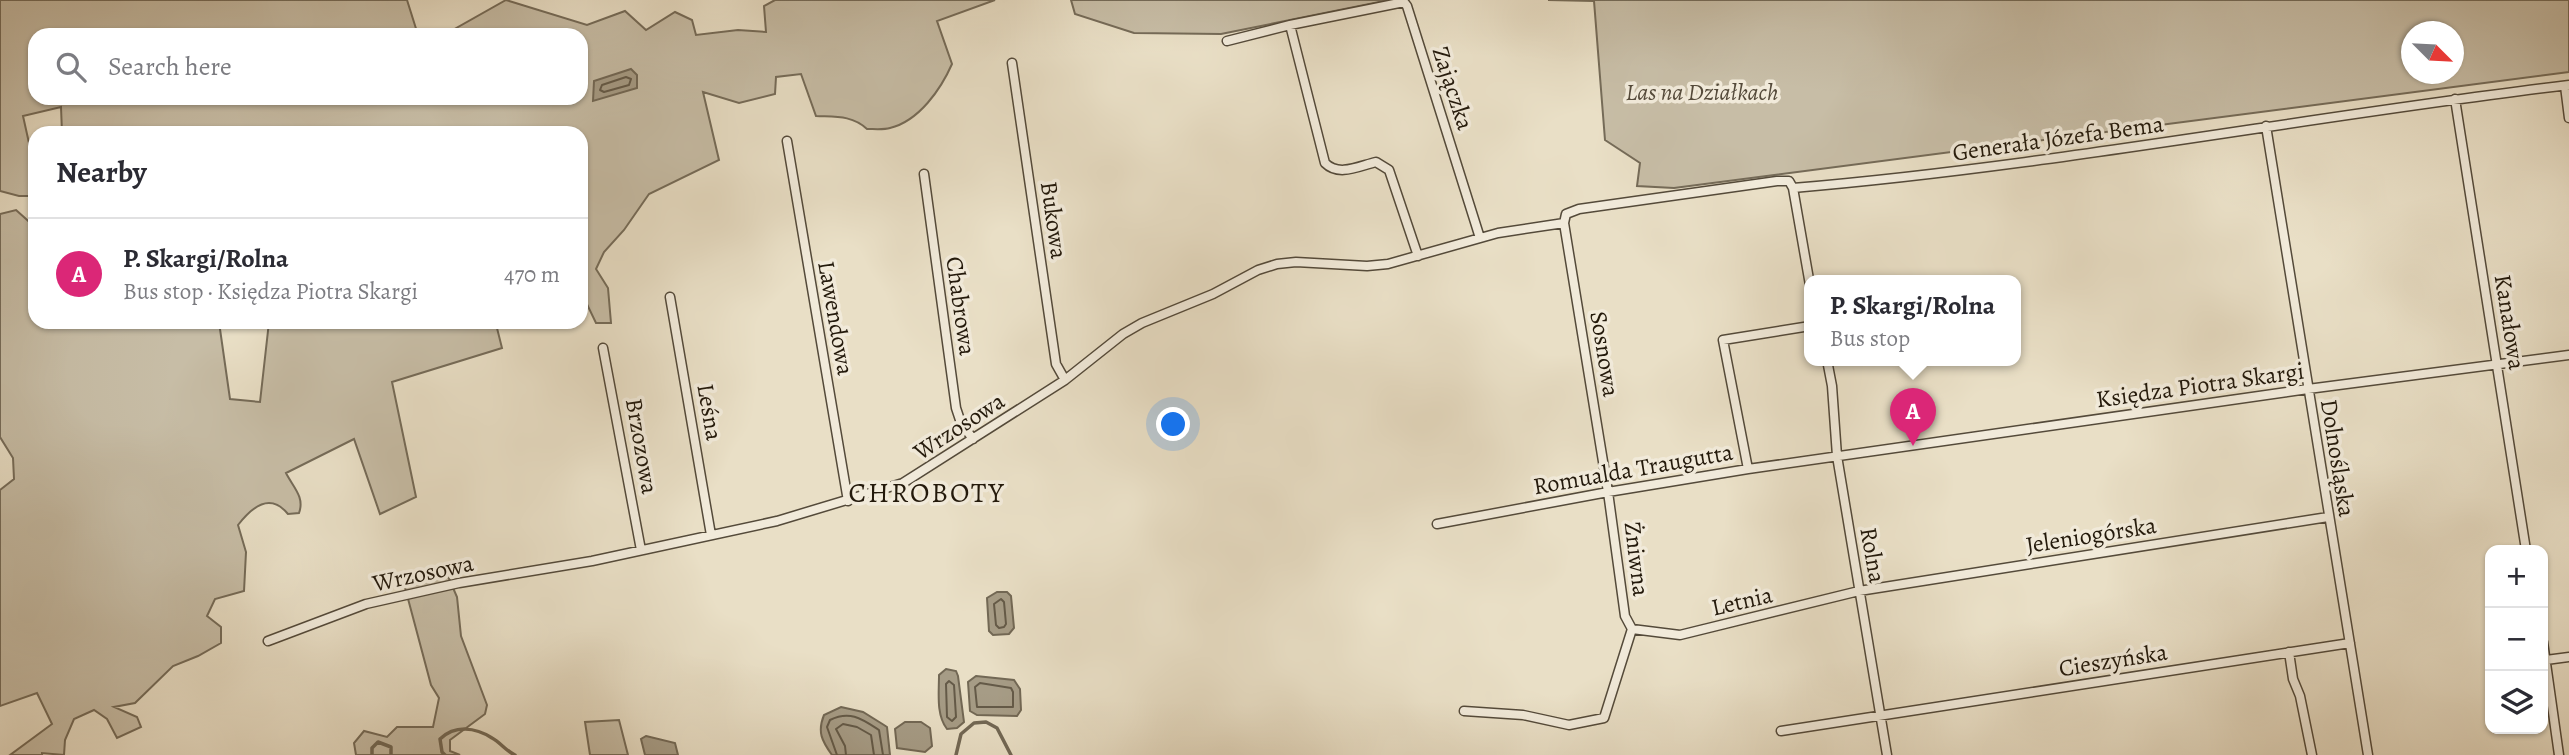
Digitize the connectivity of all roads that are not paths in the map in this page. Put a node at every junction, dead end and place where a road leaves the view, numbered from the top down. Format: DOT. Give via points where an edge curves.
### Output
graph roads {
  1 [pos="1290,25"];
  2 [pos="1227,41"];
  3 [pos="1012,63"];
  4 [pos="2567,85"];
  5 [pos="2455,99"];
  6 [pos="2569,118"];
  7 [pos="2266,126"];
  8 [pos="787,141"];
  9 [pos="924,174"];
  10 [pos="1793,188"];
  11 [pos="1564,223"];
  12 [pos="1480,238"];
  13 [pos="1418,256"];
  14 [pos="1808,275"];
  15 [pos="670,297"];
  16 [pos="1804,327"];
  17 [pos="603,348"];
  18 [pos="2569,355"];
  19 [pos="2497,363"];
  20 [pos="1828,366"];
  21 [pos="1065,380"];
  22 [pos="2308,389"];
  23 [pos="973,439"];
  24 [pos="1837,456"];
  25 [pos="1748,469"];
  26 [pos="1608,492"];
  27 [pos="848,501"];
  28 [pos="2328,517"];
  29 [pos="1437,524"];
  30 [pos="711,535"];
  31 [pos="2525,545"];
  32 [pos="641,550"];
  33 [pos="1859,591"];
  34 [pos="1632,629"];
  35 [pos="268,641"];
  36 [pos="2350,643"];
  37 [pos="2289,652"];
  38 [pos="2569,657"];
  39 [pos="2548,660"];
  40 [pos="2548,671"];
  41 [pos="1464,711"];
  42 [pos="1881,716"];
  43 [pos="1781,731"];
  44 [pos="1887,755"];
  45 [pos="2312,755"];
  46 [pos="2368,755"];
  47 [pos="2559,755"];
  1 -- 2 [label="street, Zajączka"];
  1 -- 12 [label="street, Zajączka" via="1404,2"];
  1 -- 13 [label="street" via="1325,163 1340,171 1376,162 1389,170"];
  3 -- 21 [label="street, Bukowa" via="1056,364"];
  4 -- 5 [label="street, Generała Józefa Bema"];
  4 -- 6 [label="street"];
  5 -- 7 [label="street, Generała Józefa Bema"];
  5 -- 19 [label="street, Kanałowa"];
  7 -- 10 [label="street, Generała Józefa Bema" via="1909,178"];
  7 -- 22 [label="street, Dolnośląska"];
  8 -- 27 [label="street, Lawendowa"];
  9 -- 23 [label="street, Chabrowa" via="956,408"];
  10 -- 11 [label="street, Generała Józefa Bema" via="1784,180 1579,209 1566,214"];
  10 -- 14 [label="street"];
  11 -- 12 [label="street, Wrzosowa"];
  11 -- 26 [label="street, Sosnowa"];
  12 -- 13 [label="street, Wrzosowa"];
  13 -- 21 [label="street, Wrzosowa" via="1367,266 1296,262 1258,270 1142,323"];
  15 -- 30 [label="street, Leśna"];
  16 -- 25 [label="street" via="1723,340"];
  17 -- 32 [label="street, Brzozowa"];
  18 -- 19 [label="street, Księdza Piotra Skargi"];
  19 -- 22 [label="street, Księdza Piotra Skargi"];
  19 -- 31 [label="street, Kanałowa"];
  20 -- 24 [label="street, Rolna"];
  21 -- 23 [label="street, Wrzosowa"];
  22 -- 24 [label="street, Księdza Piotra Skargi"];
  22 -- 28 [label="street, Dolnośląska"];
  23 -- 27 [label="street, Wrzosowa" via="910,480"];
  24 -- 25 [label="street, Romualda Traugutta"];
  24 -- 33 [label="street, Rolna"];
  25 -- 26 [label="street, Romualda Traugutta"];
  26 -- 29 [label="street, Romualda Traugutta"];
  26 -- 34 [label="street, Żniwna" via="1625,616"];
  27 -- 30 [label="street, Wrzosowa"];
  28 -- 33 [label="street, Jeleniogórska"];
  28 -- 36 [label="street, Dolnośląska"];
  30 -- 32 [label="street, Wrzosowa"];
  32 -- 35 [label="street, Wrzosowa" via="366,604"];
  33 -- 34 [label="street, Letnia" via="1680,635"];
  33 -- 42 [label="street, Rolna"];
  34 -- 41 [label="street" via="1604,718 1569,725 1523,715"];
  36 -- 37 [label="street, Cieszyńska"];
  36 -- 46 [label="street, Dolnośląska"];
  37 -- 42 [label="street, Cieszyńska"];
  37 -- 45 [label="street"];
  38 -- 39 [label="street"];
  40 -- 47 [label="street"];
  42 -- 43 [label="street, Cieszyńska"];
  42 -- 44 [label="street, Rolna"];
}
